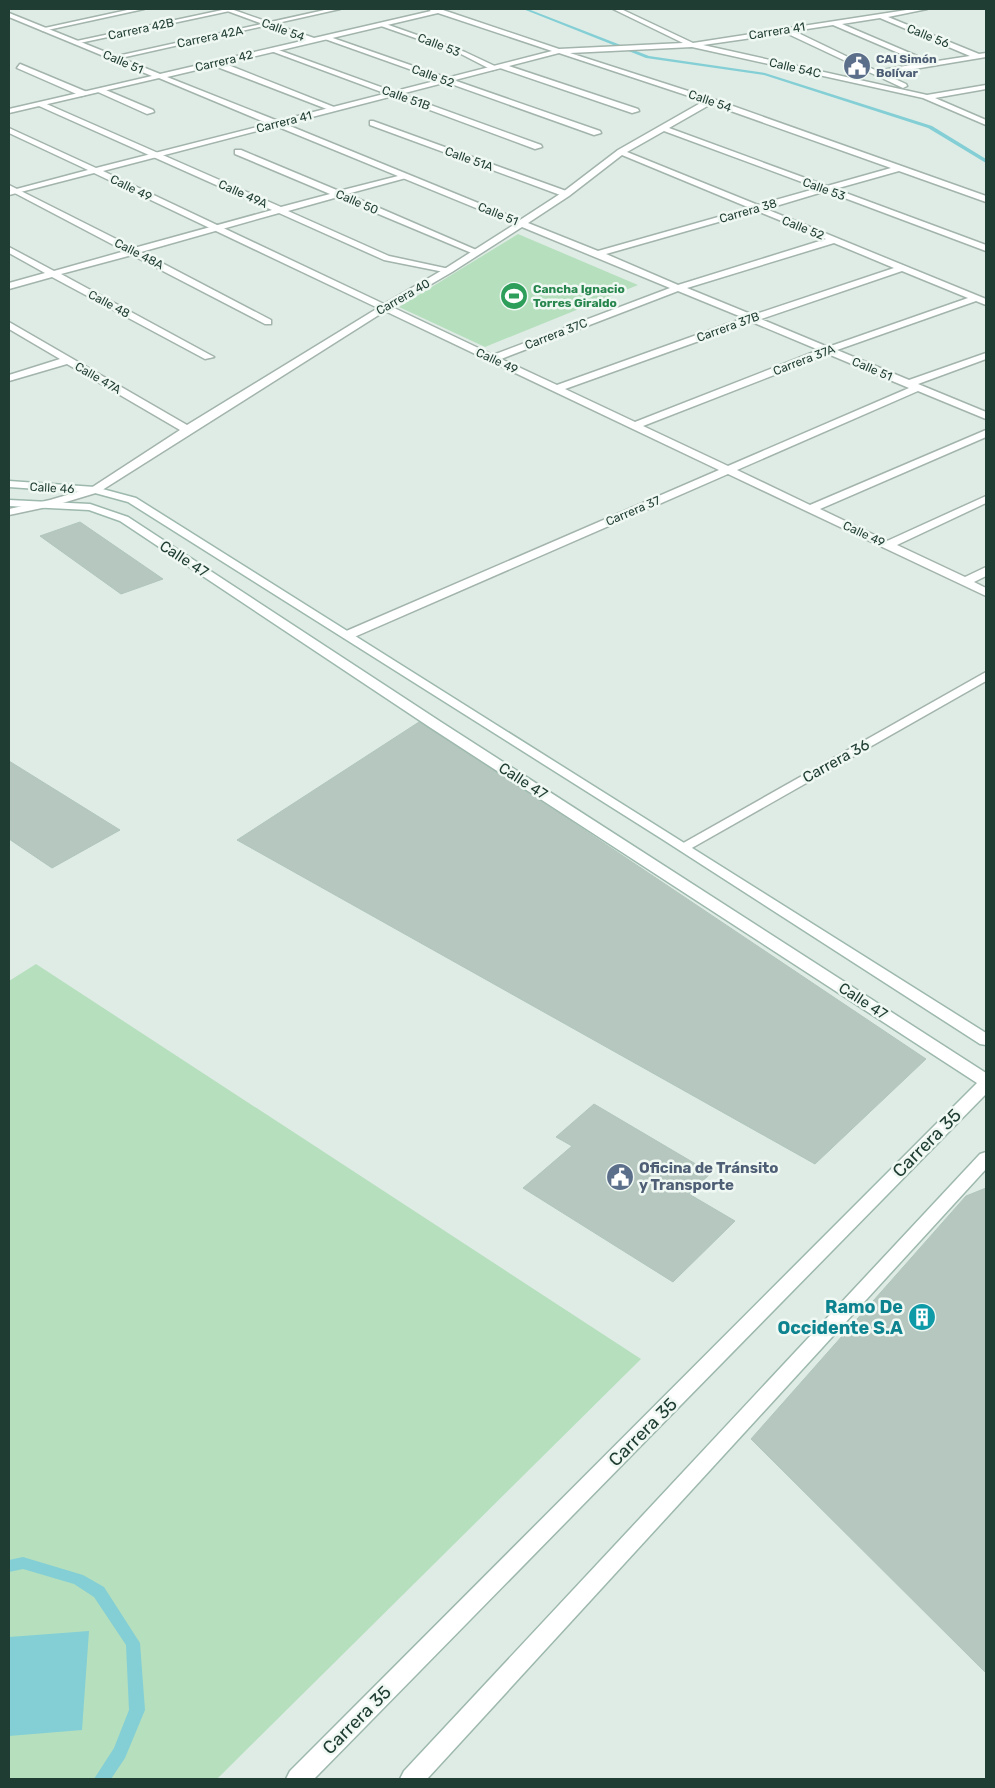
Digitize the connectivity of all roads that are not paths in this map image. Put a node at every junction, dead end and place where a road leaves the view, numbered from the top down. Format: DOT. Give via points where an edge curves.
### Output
graph roads {
  1 [pos="141,9"];
  2 [pos="230,9"];
  3 [pos="337,9"];
  4 [pos="616,9"];
  5 [pos="924,9"];
  6 [pos="435,10"];
  7 [pos="850,12"];
  8 [pos="9,15"];
  9 [pos="879,16"];
  10 [pos="864,18"];
  11 [pos="834,22"];
  12 [pos="267,24"];
  13 [pos="383,24"];
  14 [pos="43,29"];
  15 [pos="786,30"];
  16 [pos="665,32"];
  17 [pos="327,38"];
  18 [pos="314,40"];
  19 [pos="75,42"];
  20 [pos="692,45"];
  21 [pos="649,46"];
  22 [pos="273,50"];
  23 [pos="560,51"];
  24 [pos="986,55"];
  25 [pos="978,56"];
  26 [pos="112,58"];
  27 [pos="215,63"];
  28 [pos="930,64"];
  29 [pos="20,66"];
  30 [pos="499,67"];
  31 [pos="876,73"];
  32 [pos="157,77"];
  33 [pos="845,79"];
  34 [pos="446,80"];
  35 [pos="985,88"];
  36 [pos="101,90"];
  37 [pos="395,93"];
  38 [pos="84,94"];
  39 [pos="927,97"];
  40 [pos="710,101"];
  41 [pos="42,104"];
  42 [pos="336,108"];
  43 [pos="9,111"];
  44 [pos="635,111"];
  45 [pos="150,112"];
  46 [pos="373,123"];
  47 [pos="275,124"];
  48 [pos="986,124"];
  49 [pos="663,128"];
  50 [pos="9,130"];
  51 [pos="597,133"];
  52 [pos="538,147"];
  53 [pos="238,152"];
  54 [pos="621,152"];
  55 [pos="156,154"];
  56 [pos="899,168"];
  57 [pos="95,170"];
  58 [pos="403,176"];
  59 [pos="823,189"];
  60 [pos="11,190"];
  61 [pos="338,194"];
  62 [pos="566,194"];
  63 [pos="986,199"];
  64 [pos="754,209"];
  65 [pos="280,210"];
  66 [pos="520,223"];
  67 [pos="215,228"];
  68 [pos="833,240"];
  69 [pos="986,248"];
  70 [pos="9,250"];
  71 [pos="133,251"];
  72 [pos="477,252"];
  73 [pos="597,254"];
  74 [pos="902,268"];
  75 [pos="449,270"];
  76 [pos="53,274"];
  77 [pos="9,286"];
  78 [pos="677,288"];
  79 [pos="976,298"];
  80 [pos="986,302"];
  81 [pos="384,308"];
  82 [pos="751,319"];
  83 [pos="268,322"];
  84 [pos="9,325"];
  85 [pos="828,350"];
  86 [pos="986,356"];
  87 [pos="209,357"];
  88 [pos="491,359"];
  89 [pos="68,360"];
  90 [pos="9,378"];
  91 [pos="913,386"];
  92 [pos="556,389"];
  93 [pos="986,416"];
  94 [pos="634,426"];
  95 [pos="187,430"];
  96 [pos="986,433"];
  97 [pos="728,470"];
  98 [pos="9,484"];
  99 [pos="95,490"];
  100 [pos="986,499"];
  101 [pos="9,503"];
  102 [pos="52,504"];
  103 [pos="810,509"];
  104 [pos="9,512"];
  105 [pos="888,545"];
  106 [pos="986,571"];
  107 [pos="965,582"];
  108 [pos="986,592"];
  109 [pos="348,635"];
  110 [pos="986,676"];
  111 [pos="685,846"];
  112 [pos="986,1040"];
  113 [pos="986,1083"];
  114 [pos="986,1158"];
  115 [pos="298,1779"];
  116 [pos="412,1779"];
  1 -- 14 [label="street"];
  2 -- 12 [label="street, Calle 54"];
  2 -- 19 [label="street, Carrera 42B"];
  3 -- 12 [label="street, Carrera 42A"];
  4 -- 16 [label="street, Calle 54C"];
  5 -- 9 [label="street, Carrera 41"];
  6 -- 13 [label="street, Carrera 42"];
  6 -- 23 [label="street, Calle 54"];
  7 -- 10 [label="street"];
  8 -- 14 [label="street, Calle 51"];
  9 -- 10 [label="street, Carrera 41"];
  9 -- 25 [label="street, Calle 56"];
  10 -- 11 [label="street, Carrera 41"];
  11 -- 15 [label="street, Carrera 41"];
  11 -- 28 [label="street"];
  12 -- 18 [label="street, Calle 54"];
  12 -- 26 [label="street, Carrera 42A"];
  13 -- 17 [label="street, Carrera 42"];
  13 -- 30 [label="street, Calle 53"];
  14 -- 19 [label="street, Calle 51"];
  15 -- 20 [label="street, Carrera 41"];
  15 -- 31 [label="street"];
  16 -- 20 [label="street, Calle 54C"];
  16 -- 21 [label="street"];
  17 -- 18 [label="street, Carrera 42"];
  17 -- 34 [label="street, Calle 52"];
  18 -- 22 [label="street, Carrera 42"];
  19 -- 26 [label="street, Calle 51"];
  20 -- 21 [label="street, Carrera 41"];
  20 -- 33 [label="street, Calle 54C"];
  21 -- 23 [label="street, Carrera 41"];
  22 -- 27 [label="street, Carrera 42"];
  22 -- 37 [label="street, Calle 51B"];
  23 -- 30 [label="street, Carrera 41"];
  23 -- 40 [label="street, Calle 54"];
  24 -- 25 [label="street"];
  25 -- 28 [label="street"];
  26 -- 32 [label="street, Calle 51"];
  27 -- 32 [label="street, Carrera 42"];
  27 -- 42 [label="street"];
  28 -- 31 [label="street"];
  29 -- 38 [label="street"];
  30 -- 34 [label="street, Carrera 41"];
  30 -- 44 [label="street, Calle 53"];
  31 -- 33 [label="street"];
  31 -- 39 [label="street"];
  32 -- 36 [label="street, Carrera 42"];
  32 -- 47 [label="street, Calle 51"];
  33 -- 39 [label="street, Calle 54C"];
  34 -- 37 [label="street, Carrera 41"];
  34 -- 51 [label="street, Calle 52"];
  35 -- 39 [label="street"];
  36 -- 38 [label="street, Carrera 42"];
  36 -- 45 [label="street"];
  37 -- 42 [label="street, Carrera 41"];
  37 -- 52 [label="street, Calle 51B"];
  38 -- 41 [label="street, Carrera 42"];
  39 -- 48 [label="street"];
  40 -- 49 [label="street, Carrera 40"];
  40 -- 56 [label="street, Calle 54"];
  41 -- 43 [label="street, Carrera 42"];
  41 -- 55 [label="street, Calle 49A"];
  42 -- 47 [label="street, Carrera 41"];
  46 -- 62 [label="street, Calle 51A"];
  47 -- 55 [label="street, Carrera 41"];
  47 -- 58 [label="street, Calle 51"];
  49 -- 54 [label="street, Carrera 40"];
  49 -- 59 [label="street, Calle 53"];
  50 -- 57 [label="street, Calle 49"];
  53 -- 61 [label="street, Calle 50"];
  54 -- 62 [label="street, Carrera 40"];
  54 -- 64 [label="street, Calle 52"];
  55 -- 57 [label="street, Carrera 41"];
  55 -- 65 [label="street, Calle 49A"];
  56 -- 59 [label="street, Carrera 38"];
  56 -- 63 [label="street, Calle 54"];
  57 -- 60 [label="street, Carrera 41"];
  57 -- 67 [label="street, Calle 49"];
  58 -- 61 [label="street"];
  58 -- 66 [label="street, Calle 51"];
  59 -- 64 [label="street, Carrera 38"];
  59 -- 69 [label="street, Calle 53"];
  60 -- 71 [label="street, Calle 48A"];
  61 -- 65 [label="street"];
  61 -- 72 [label="street, Calle 50"];
  62 -- 66 [label="street, Carrera 40"];
  64 -- 68 [label="street, Calle 52"];
  64 -- 73 [label="street, Carrera 38"];
  65 -- 67 [label="street"];
  65 -- 75 [label="street, Calle 49A" via="387,258"];
  66 -- 72 [label="street, Carrera 40"];
  66 -- 73 [label="street, Calle 51"];
  67 -- 71 [label="street"];
  67 -- 81 [label="street, Calle 49"];
  68 -- 74 [label="street, Calle 52"];
  68 -- 78 [label="street, Carrera 37C"];
  70 -- 76 [label="street, Calle 48"];
  71 -- 76 [label="street"];
  71 -- 83 [label="street, Calle 48A"];
  72 -- 75 [label="street, Carrera 40"];
  73 -- 78 [label="street, Calle 51"];
  74 -- 79 [label="street, Calle 52"];
  74 -- 82 [label="street, Carrera 37B"];
  75 -- 81 [label="street, Carrera 40"];
  76 -- 77 [label="street"];
  76 -- 87 [label="street, Calle 48"];
  78 -- 82 [label="street, Calle 51"];
  78 -- 88 [label="street, Carrera 37C"];
  79 -- 80 [label="street, Calle 52"];
  79 -- 85 [label="street, Carrera 37A"];
  81 -- 88 [label="street, Calle 49"];
  81 -- 95 [label="street, Carrera 40"];
  82 -- 85 [label="street, Calle 51"];
  82 -- 92 [label="street, Carrera 37B"];
  84 -- 89 [label="street, Calle 47A"];
  85 -- 91 [label="street, Calle 51"];
  85 -- 94 [label="street, Carrera 37A"];
  86 -- 91 [label="street, Carrera 37"];
  88 -- 92 [label="street, Calle 49"];
  89 -- 90 [label="street"];
  89 -- 95 [label="street, Calle 47A"];
  91 -- 93 [label="street, Calle 51"];
  91 -- 97 [label="street, Carrera 37"];
  92 -- 94 [label="street, Calle 49"];
  94 -- 97 [label="street, Calle 49"];
  95 -- 99 [label="street, Carrera 40"];
  96 -- 103 [label="street"];
  97 -- 103 [label="street, Calle 49"];
  97 -- 109 [label="street, Carrera 37"];
  98 -- 99 [label="street, Calle 46"];
  99 -- 102 [label="street, Carrera 40"];
  99 -- 109 [label="street, Calle 47" via="132,500"];
  100 -- 105 [label="street"];
  101 -- 102 [label="street, Calle 46"];
  102 -- 104 [label="street"];
  102 -- 113 [label="street, Calle 47" via="90,507 124,519"];
  103 -- 105 [label="street, Calle 49"];
  105 -- 107 [label="street, Calle 49"];
  106 -- 107 [label="street"];
  107 -- 108 [label="street, Calle 49"];
  109 -- 111 [label="street, Calle 47"];
  110 -- 111 [label="street, Carrera 36"];
  111 -- 112 [label="street, Calle 47"];
  113 -- 115 [label="street, Carrera 35"];
  114 -- 116 [label="street"];
}
